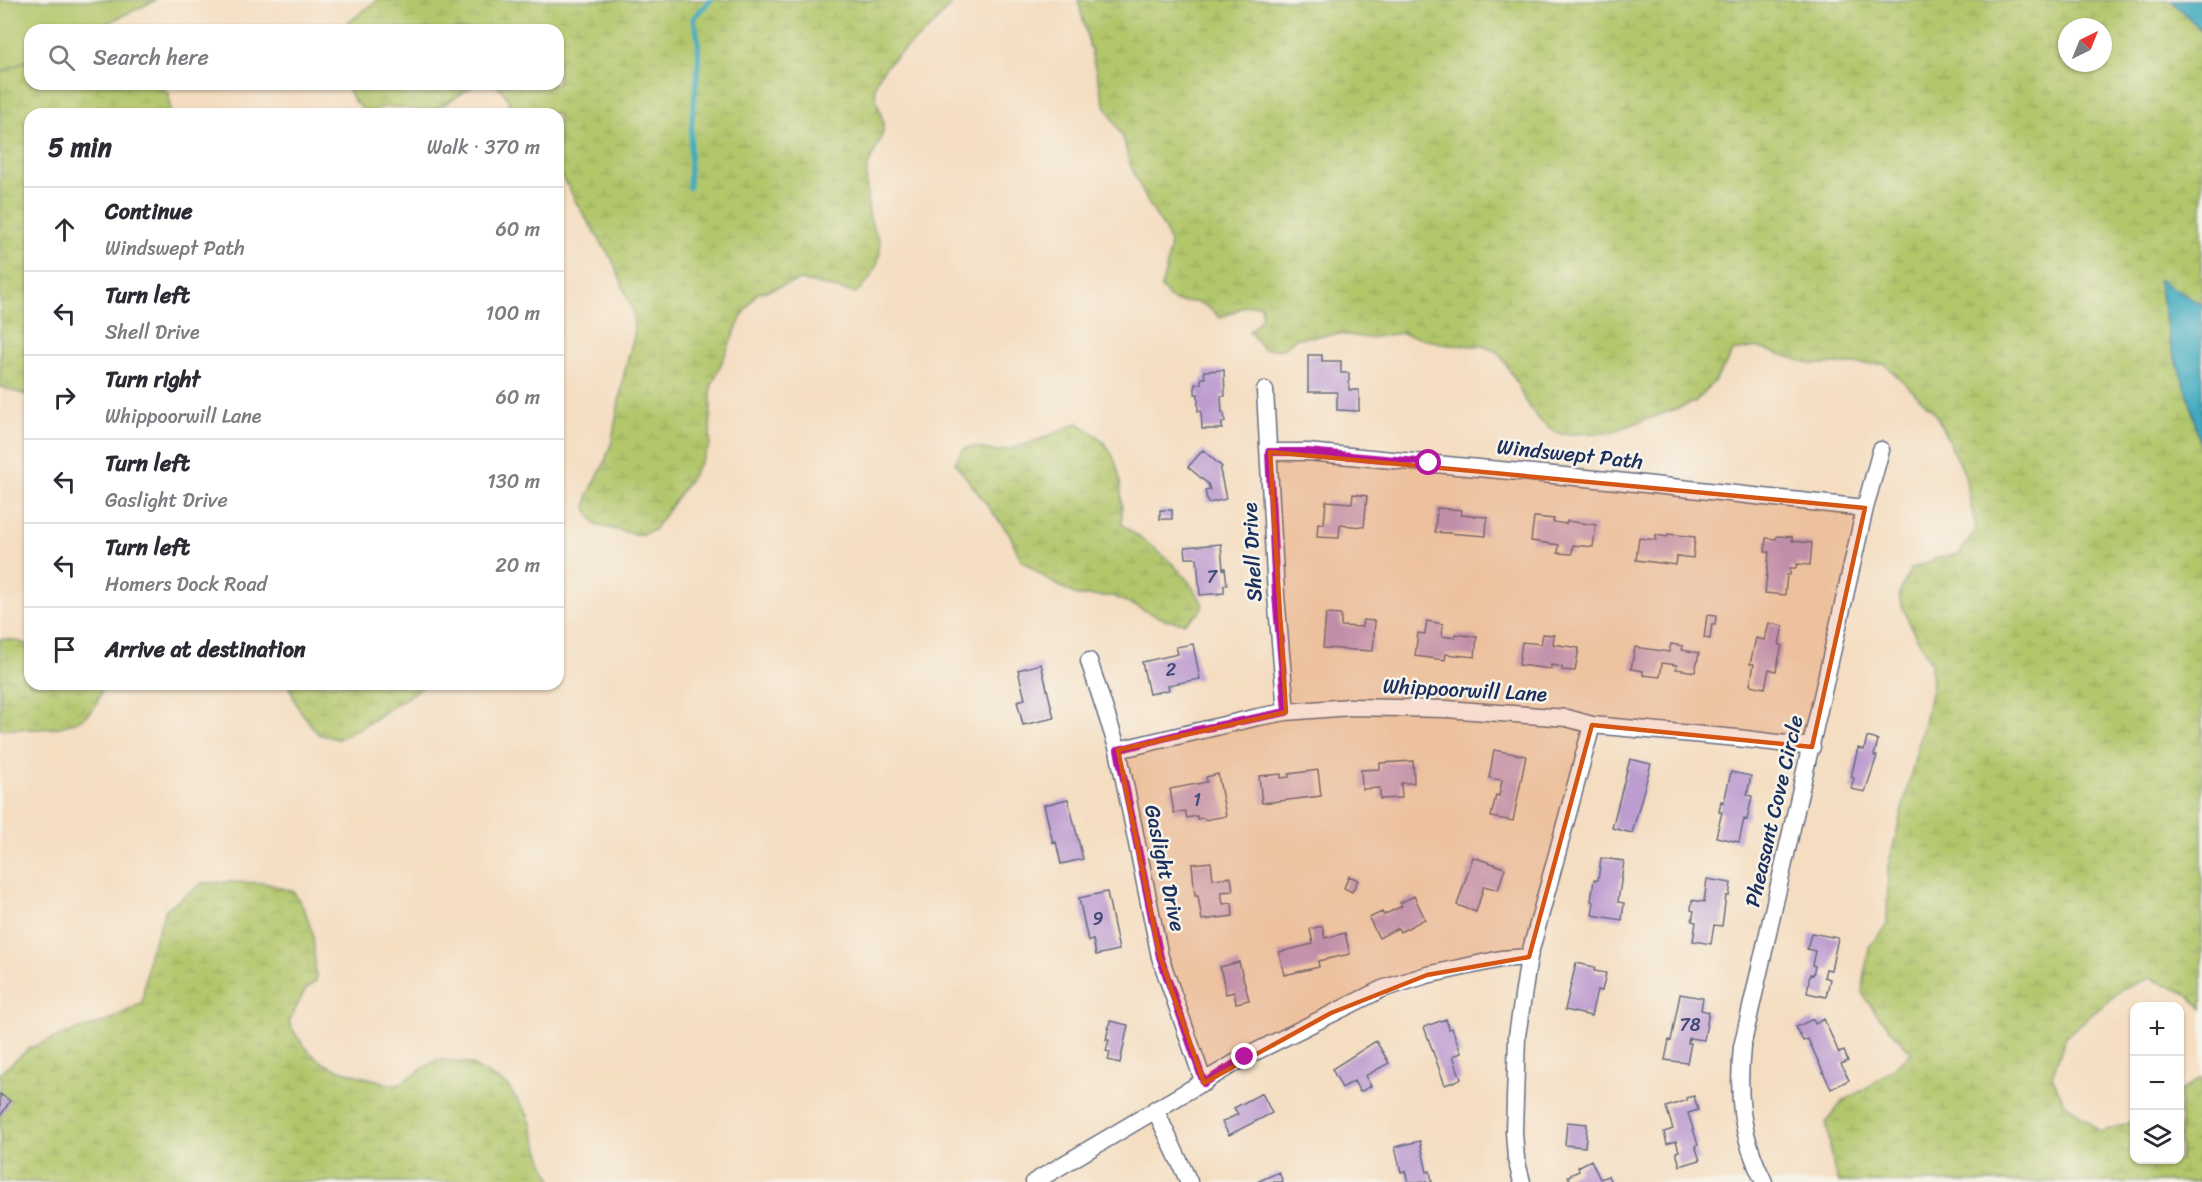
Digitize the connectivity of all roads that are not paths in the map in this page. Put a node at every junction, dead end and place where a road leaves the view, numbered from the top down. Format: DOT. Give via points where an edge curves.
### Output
graph roads {
  1 [pos="1265,390"];
  2 [pos="1881,450"];
  3 [pos="1269,452"];
  4 [pos="1865,508"];
  5 [pos="1089,661"];
  6 [pos="1286,712"];
  7 [pos="1592,724"];
  8 [pos="1812,747"];
  9 [pos="1118,750"];
  10 [pos="1529,957"];
  11 [pos="1204,1083"];
  12 [pos="1155,1109"];
  13 [pos="1034,1182"];
  14 [pos="1190,1182"];
  15 [pos="1522,1182"];
  16 [pos="1764,1182"];
  1 -- 3 [label="street, Shell Drive"];
  2 -- 4 [label="street, Pheasant Cove Circle"];
  3 -- 4 [label="street, Windswept Path" via="1453,465"];
  3 -- 6 [label="street, Shell Drive"];
  4 -- 8 [label="street, Pheasant Cove Circle"];
  5 -- 9 [label="street, Gaslight Drive"];
  6 -- 7 [label="street, Whippoorwill Lane" via="1350,707 1446,709 1567,718"];
  6 -- 9 [label="street, Whippoorwill Lane"];
  7 -- 8 [label="street, Whippoorwill Lane"];
  7 -- 10 [label="street"];
  8 -- 16 [label="street, Pheasant Cove Circle" via="1742,1047 1742,1118 1747,1142"];
  9 -- 11 [label="street, Gaslight Drive" via="1160,957"];
  10 -- 11 [label="street" via="1427,975 1382,989 1245,1057"];
  10 -- 15 [label="street" via="1517,1036 1514,1132"];
  11 -- 12 [label="street"];
  12 -- 13 [label="street"];
  12 -- 14 [label="street"];
}
